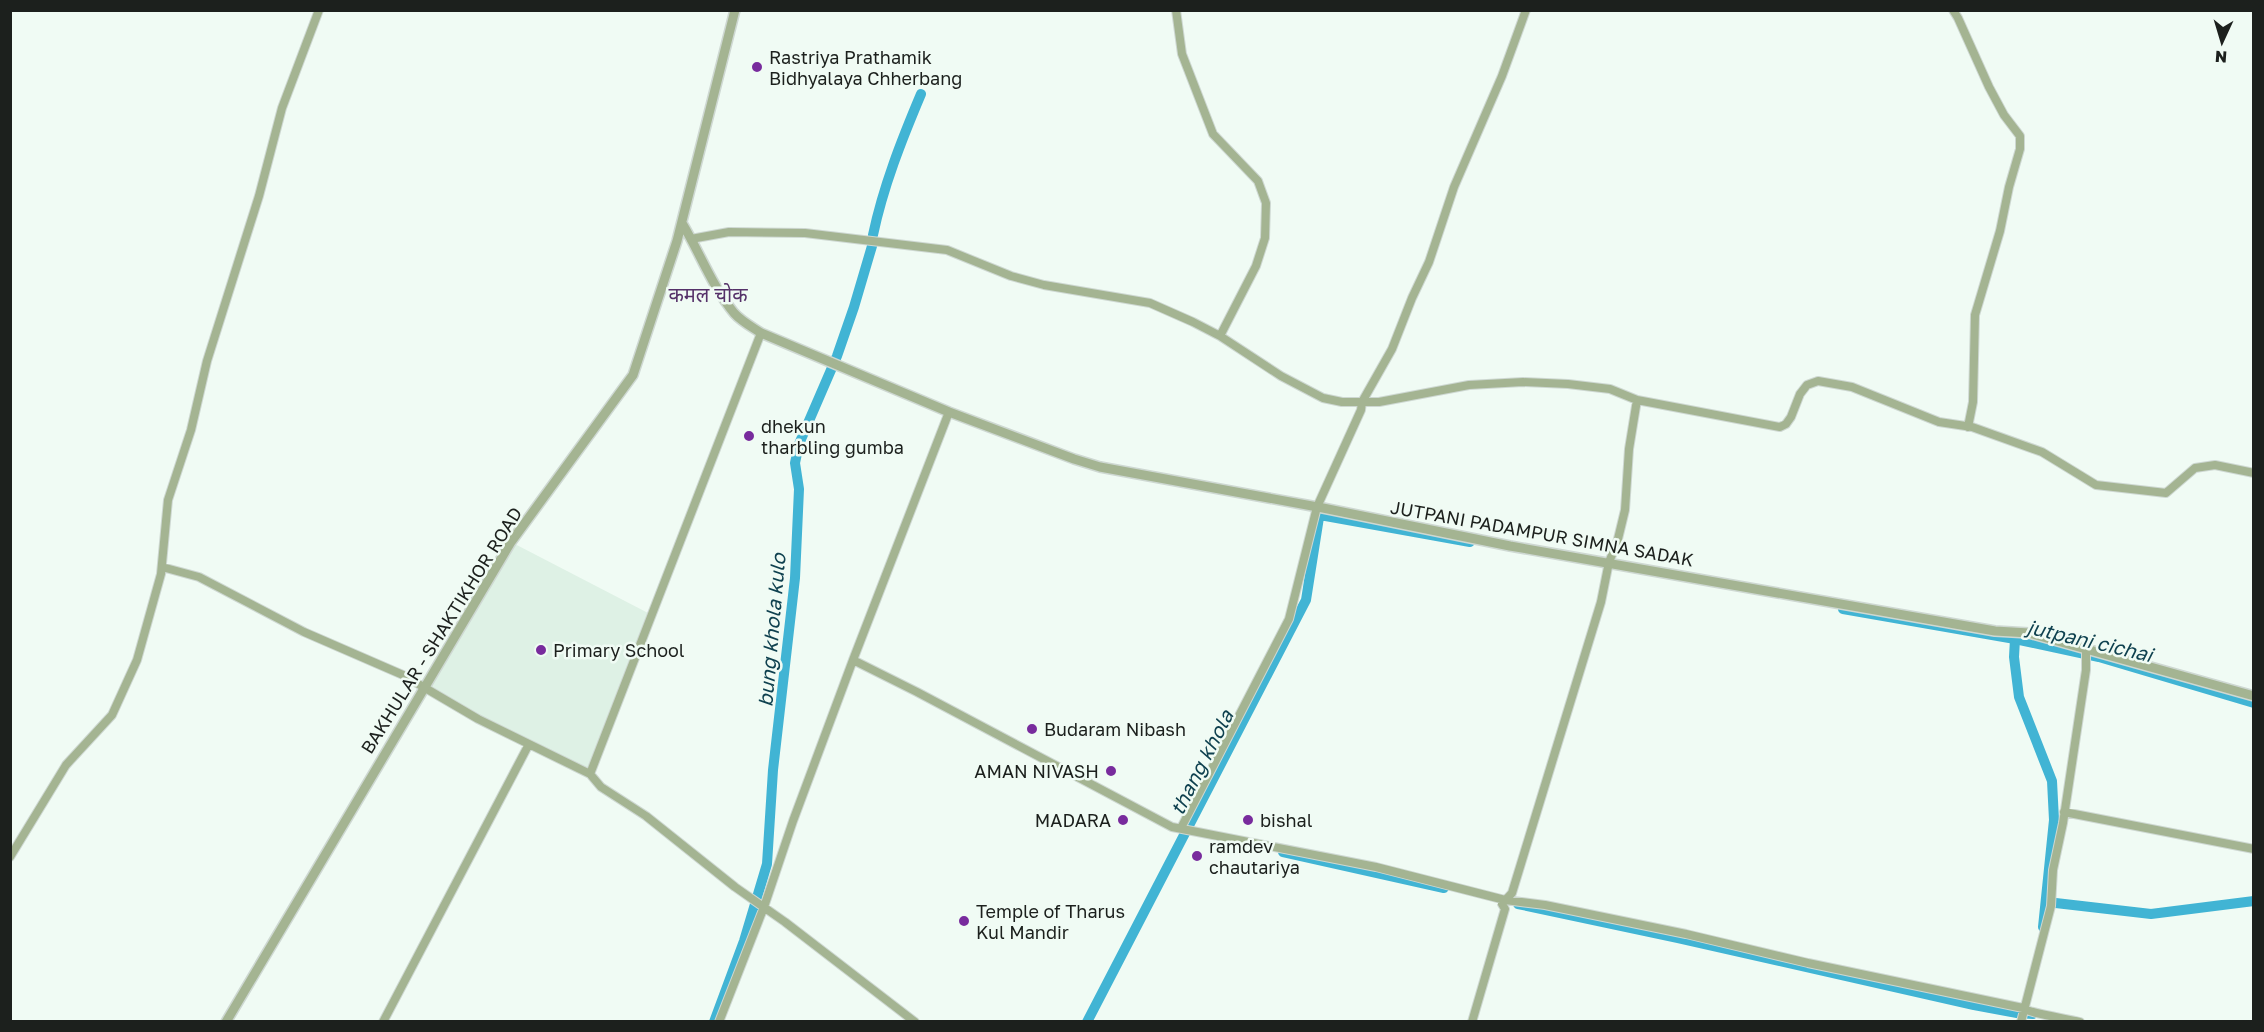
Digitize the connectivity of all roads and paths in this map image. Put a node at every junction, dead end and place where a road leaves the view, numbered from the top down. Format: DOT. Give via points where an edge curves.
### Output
graph roads {
  1 [pos="319,10"];
  2 [pos="735,10"];
  3 [pos="1176,10"];
  4 [pos="1526,10"];
  5 [pos="1953,10"];
  6 [pos="682,223"];
  7 [pos="691,239"];
  8 [pos="761,333"];
  9 [pos="1220,336"];
  10 [pos="1637,400"];
  11 [pos="1362,402"];
  12 [pos="949,412"];
  13 [pos="1968,427"];
  14 [pos="2253,473"];
  15 [pos="1317,507"];
  16 [pos="1609,562"];
  17 [pos="162,567"];
  18 [pos="2086,648"];
  19 [pos="853,660"];
  20 [pos="423,686"];
  21 [pos="2253,696"];
  22 [pos="528,746"];
  23 [pos="590,774"];
  24 [pos="2064,812"];
  25 [pos="1181,828"];
  26 [pos="2253,849"];
  27 [pos="10,857"];
  28 [pos="1504,901"];
  29 [pos="763,906"];
  30 [pos="2022,1015"];
  31 [pos="226,1022"];
  32 [pos="383,1022"];
  33 [pos="719,1022"];
  34 [pos="915,1022"];
  35 [pos="1472,1022"];
  36 [pos="2080,1022"];
  1 -- 17 [label="street" via="282,108 260,196 207,361 191,430 168,500"];
  2 -- 6 [label="street, BAKHULAR - SHAKTIKHOR ROAD"];
  3 -- 9 [label="street" via="1182,54 1214,134 1258,181 1266,203 1264,238 1256,266"];
  4 -- 11 [label="street" via="1392,349"];
  5 -- 13 [label="street" via="2004,115 2020,136 2000,231 1975,315 1973,402"];
  6 -- 7 [label="street, JUTPANI PADAMPUR SIMNA SADAK"];
  6 -- 20 [label="street, BAKHULAR - SHAKTIKHOR ROAD" via="633,375 511,542"];
  7 -- 8 [label="street, JUTPANI PADAMPUR SIMNA SADAK" via="714,285 736,315"];
  7 -- 9 [label="street" via="729,231 804,233 947,250 1044,285 1150,303"];
  8 -- 12 [label="street, JUTPANI PADAMPUR SIMNA SADAK"];
  8 -- 23 [label="street"];
  9 -- 11 [label="street" via="1323,398"];
  10 -- 11 [label="street" via="1610,389 1523,382 1470,385"];
  10 -- 13 [label="street" via="1780,427 1791,417 1800,394 1818,381 1852,387 1939,422"];
  10 -- 16 [label="street" via="1625,510"];
  11 -- 15 [label="street"];
  12 -- 15 [label="street, JUTPANI PADAMPUR SIMNA SADAK" via="1100,467"];
  12 -- 19 [label="street"];
  13 -- 14 [label="street" via="2042,452 2096,485 2166,493 2195,468 2215,465"];
  15 -- 16 [label="street, JUTPANI PADAMPUR SIMNA SADAK"];
  15 -- 25 [label="street" via="1289,619"];
  16 -- 18 [label="street, JUTPANI PADAMPUR SIMNA SADAK" via="1984,629 2029,633"];
  16 -- 28 [label="street" via="1601,602 1512,893"];
  17 -- 20 [label="street" via="199,577 304,632"];
  17 -- 27 [label="street" via="137,660 112,715 66,765"];
  18 -- 21 [label="street, JUTPANI PADAMPUR SIMNA SADAK"];
  18 -- 24 [label="street"];
  19 -- 25 [label="street" via="1153,818"];
  19 -- 29 [label="street"];
  20 -- 22 [label="street"];
  20 -- 31 [label="street, BAKHULAR - SHAKTIKHOR ROAD"];
  22 -- 23 [label="street"];
  22 -- 32 [label="street"];
  23 -- 29 [label="street" via="601,787 646,816"];
  24 -- 26 [label="street"];
  24 -- 30 [label="street" via="2051,906"];
  25 -- 28 [label="street" via="1376,867"];
  28 -- 30 [label="street" via="1545,904 1891,979"];
  28 -- 35 [label="street" via="1505,909"];
  29 -- 33 [label="street"];
  29 -- 34 [label="street"];
  30 -- 36 [label="street" via="2040,1013"];
}
